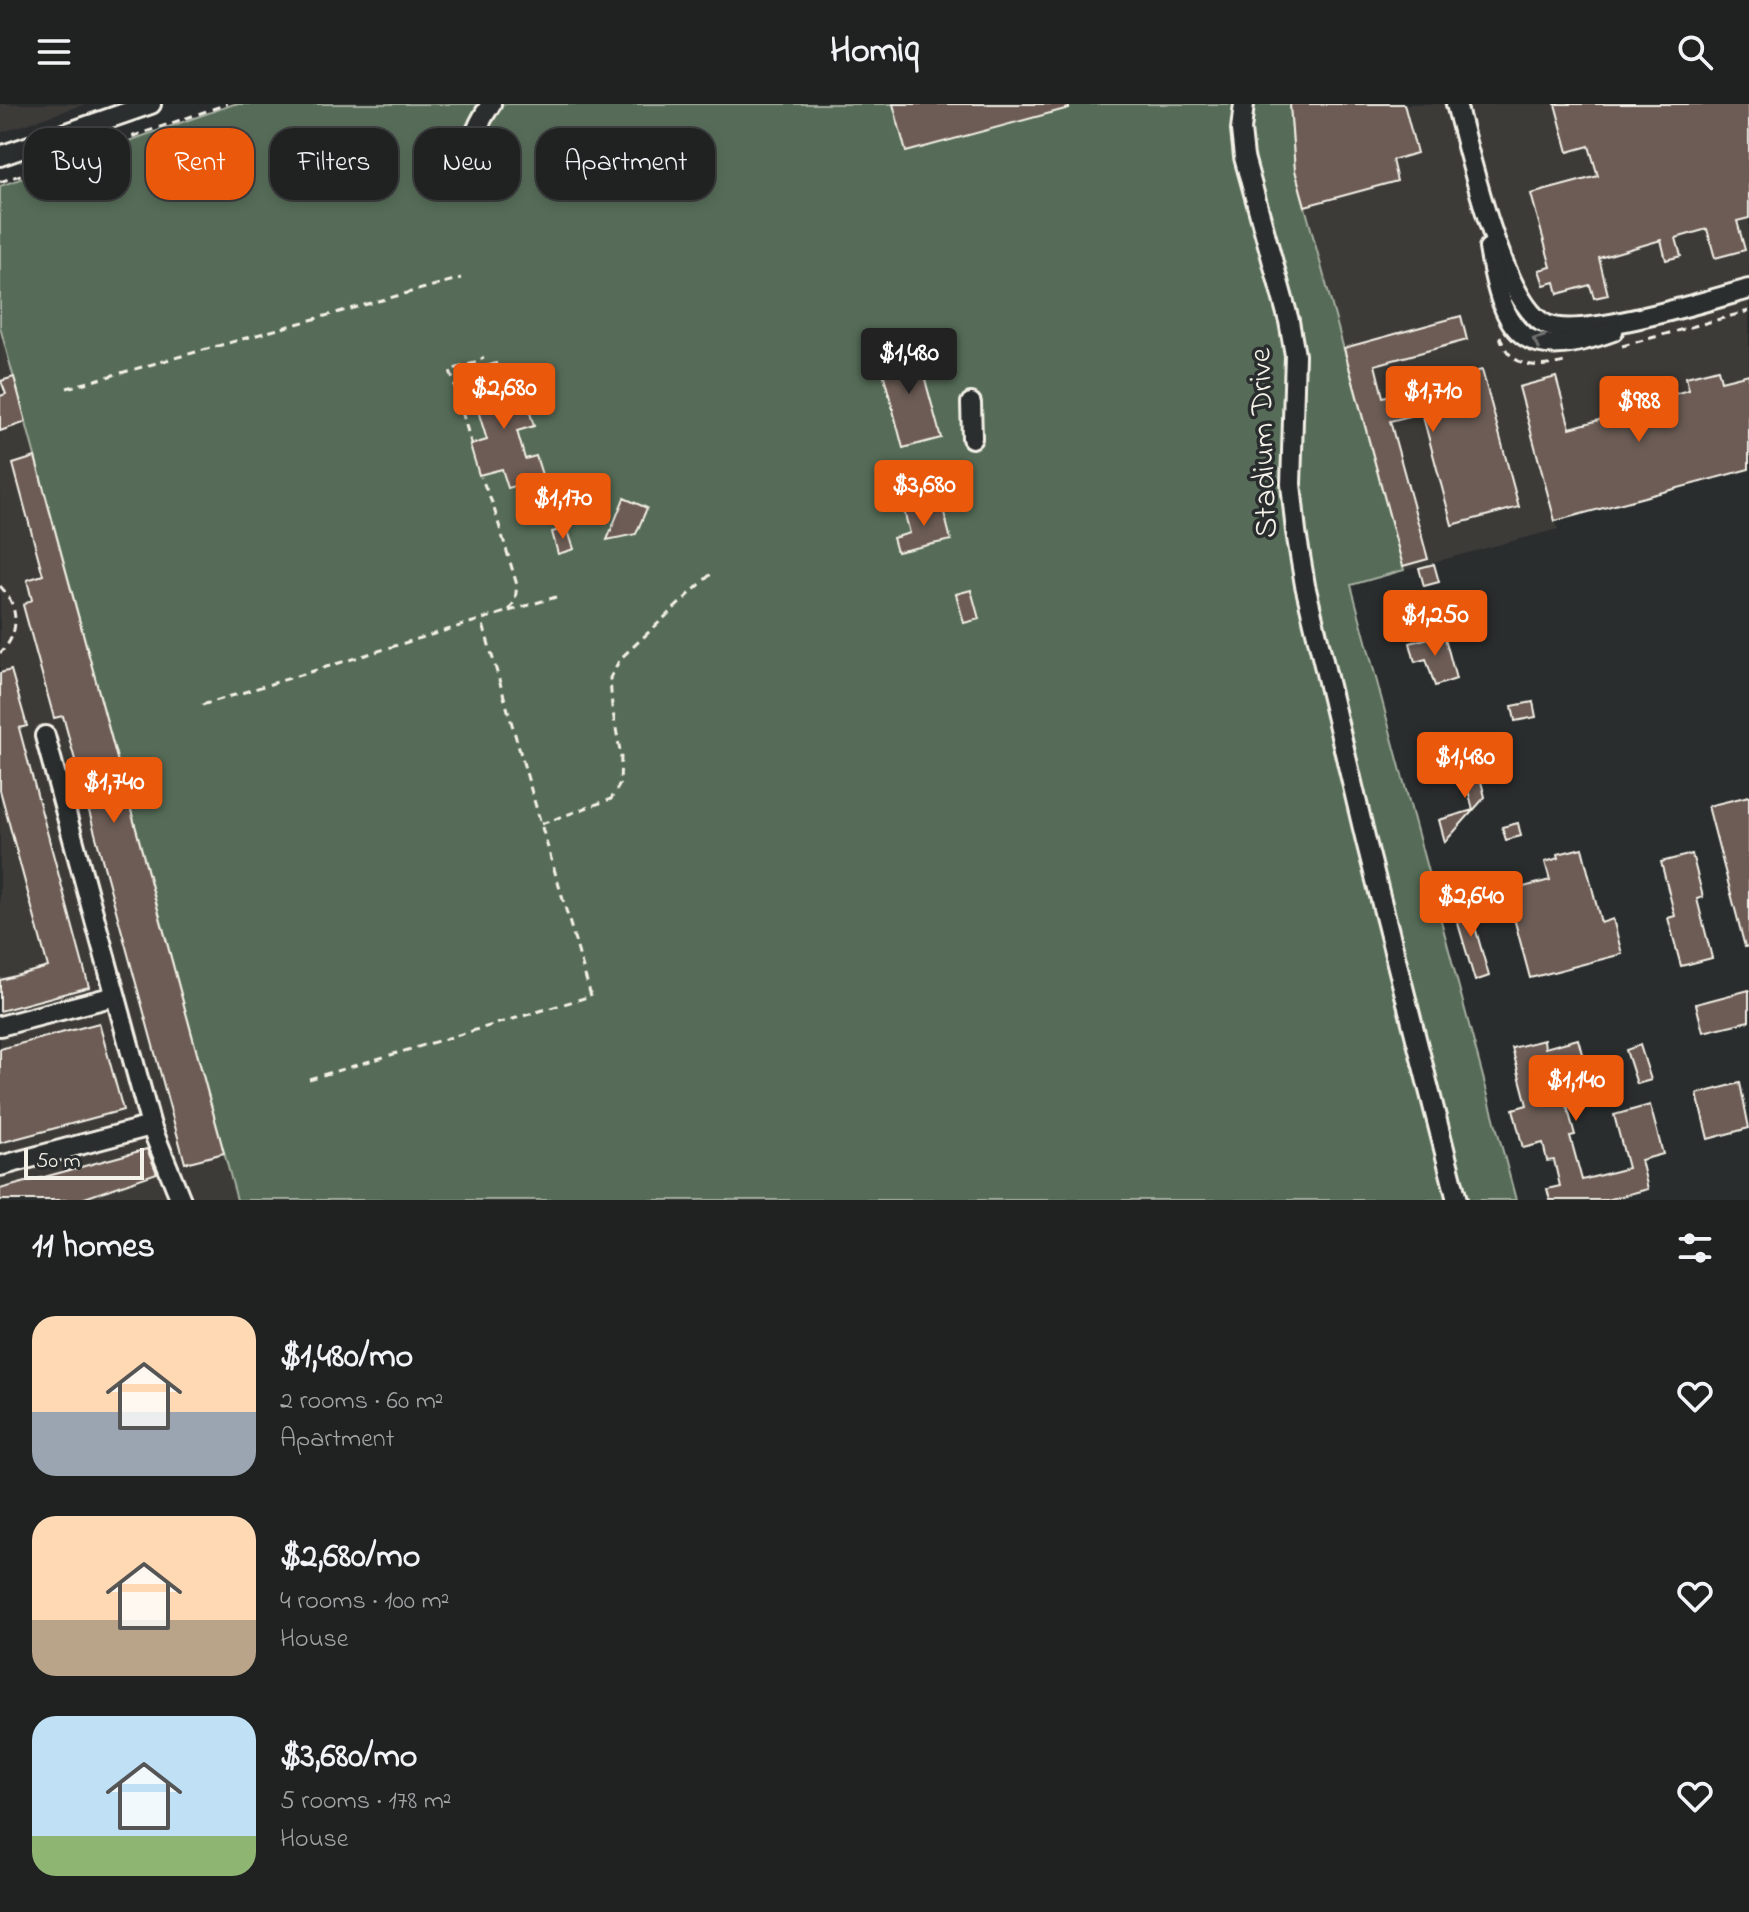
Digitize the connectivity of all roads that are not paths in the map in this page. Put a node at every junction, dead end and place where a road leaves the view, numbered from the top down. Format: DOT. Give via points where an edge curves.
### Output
graph roads {
  1 [pos="151,104"];
  2 [pos="491,104"];
  3 [pos="1244,104"];
  4 [pos="1456,104"];
  5 [pos="476,128"];
  6 [pos="0,156"];
  7 [pos="1749,289"];
  8 [pos="971,403"];
  9 [pos="972,438"];
  10 [pos="45,736"];
  11 [pos="115,996"];
  12 [pos="0,1026"];
  13 [pos="151,1126"];
  14 [pos="0,1166"];
  15 [pos="181,1200"];
  16 [pos="1457,1200"];
  1 -- 6 [label="street"];
  2 -- 5 [label="street"];
  3 -- 16 [label="street, Stadium Drive" via="1244,157 1295,355 1291,484 1305,585"];
  4 -- 7 [label="street" via="1514,289 1538,321 1558,329 1581,328"];
  8 -- 9 [label="street"];
  10 -- 11 [label="street"];
  11 -- 12 [label="street"];
  11 -- 13 [label="street"];
  13 -- 14 [label="street"];
  13 -- 15 [label="street"];
}
